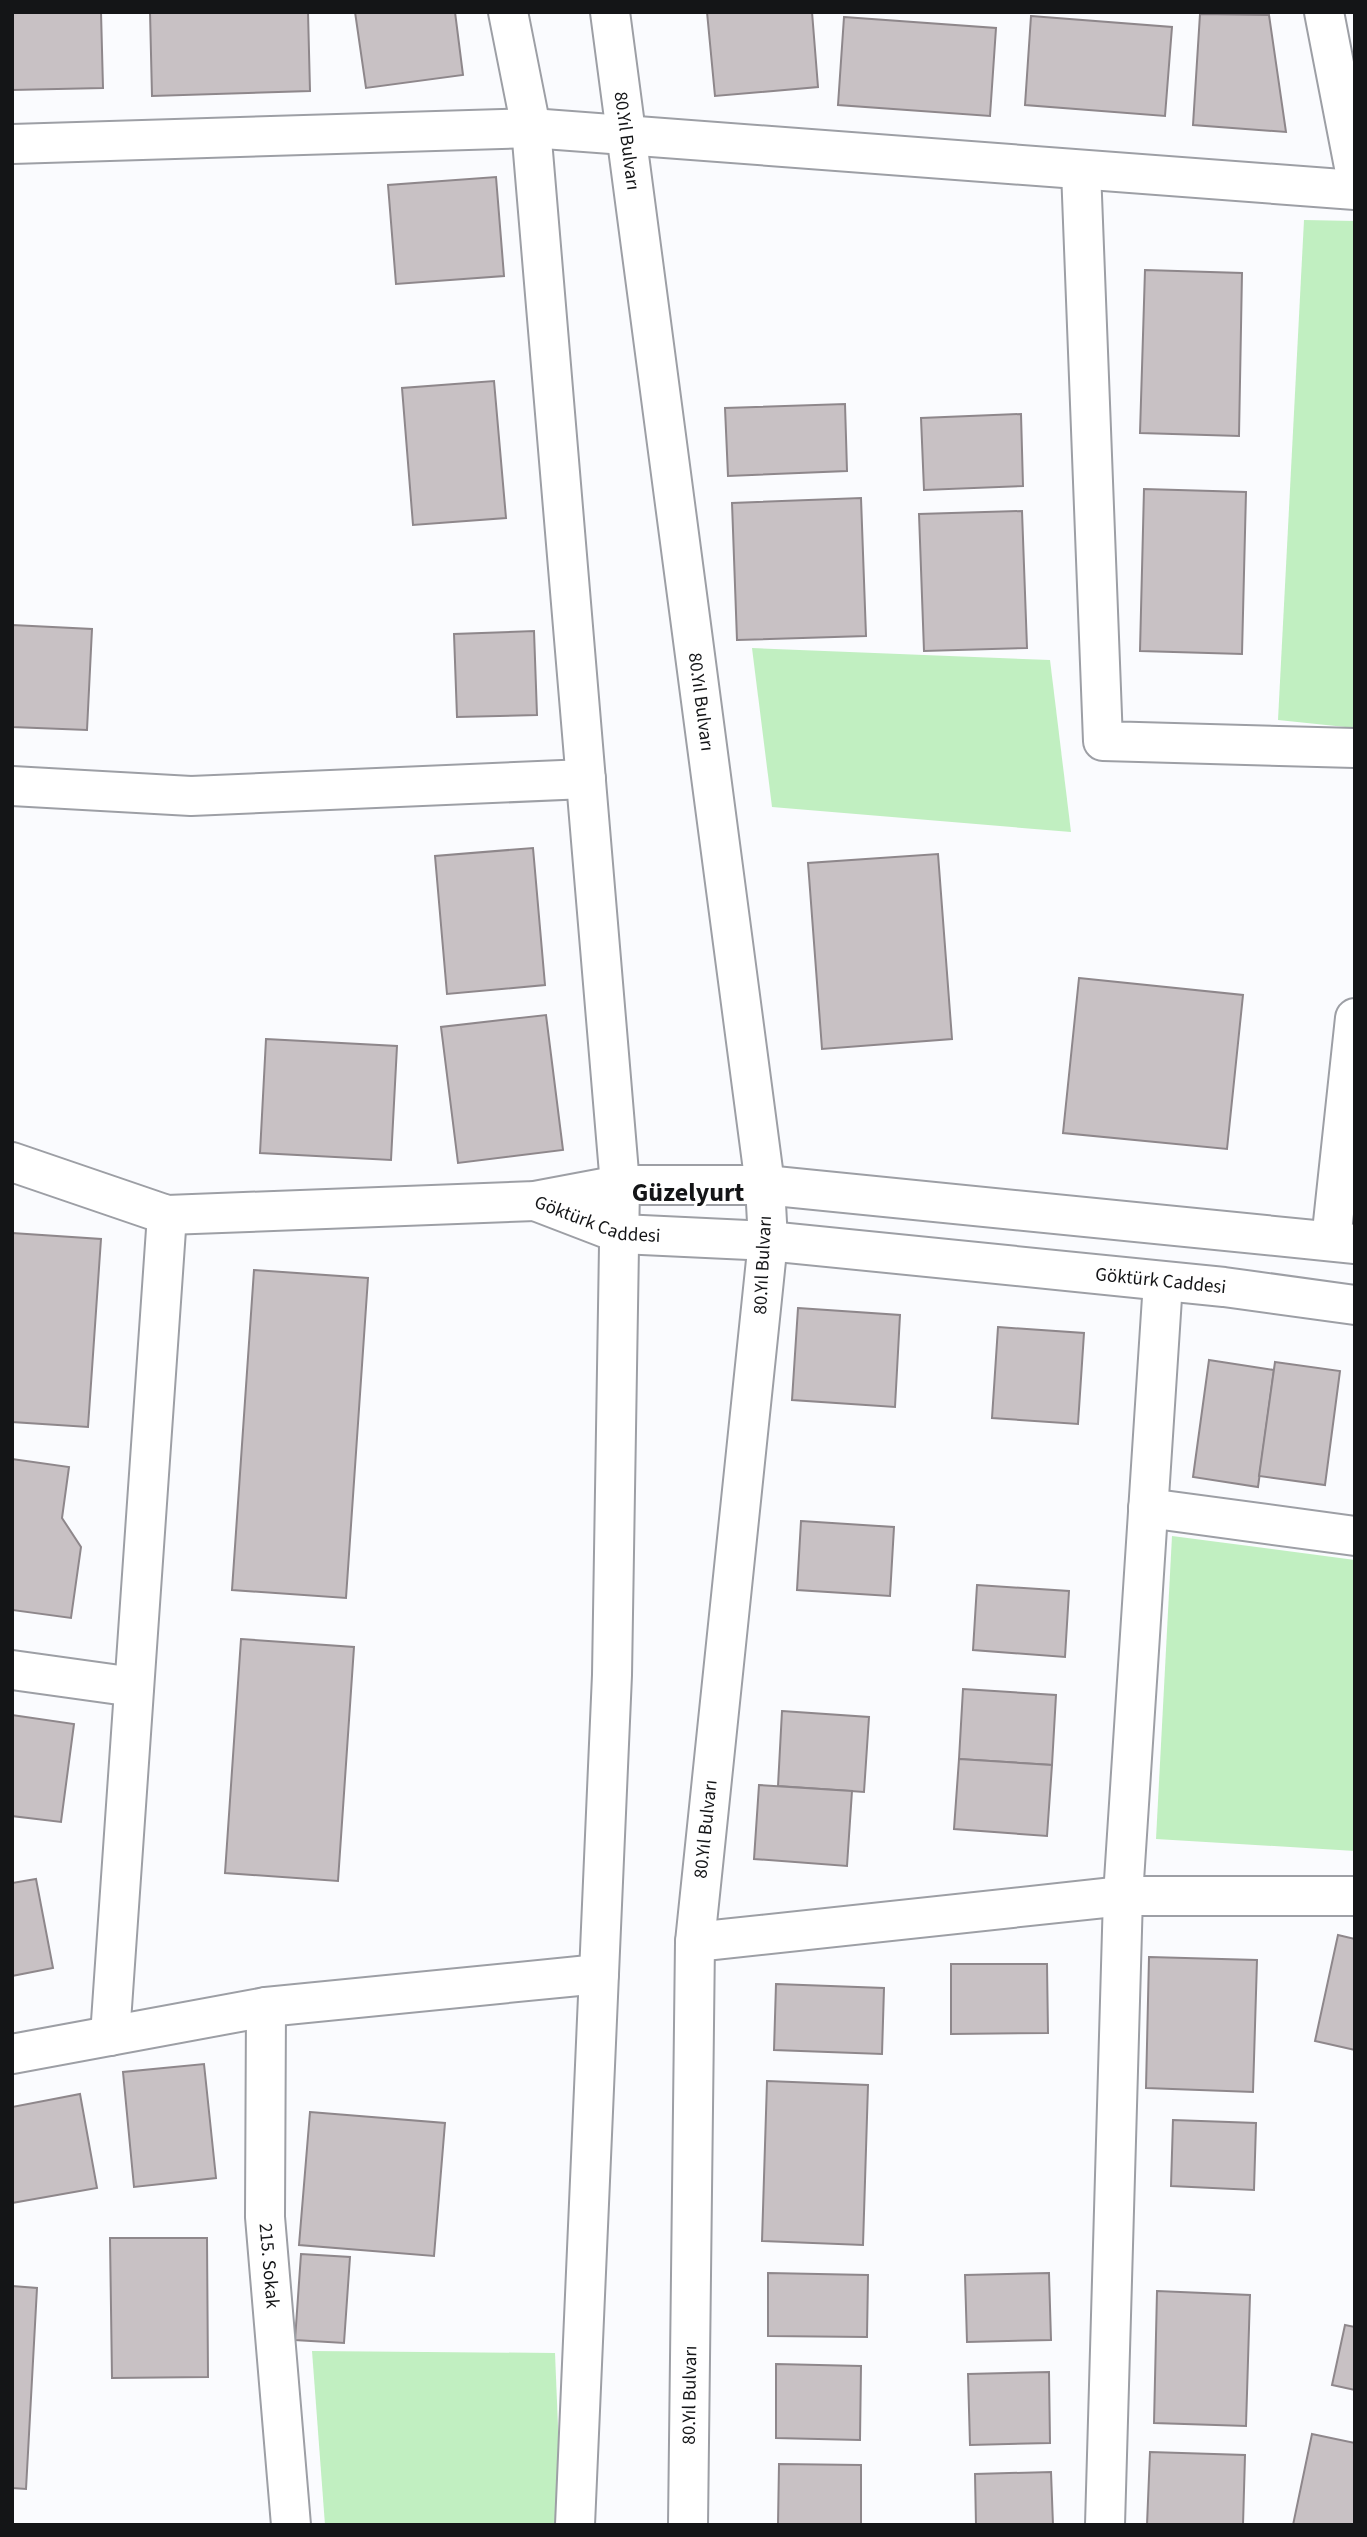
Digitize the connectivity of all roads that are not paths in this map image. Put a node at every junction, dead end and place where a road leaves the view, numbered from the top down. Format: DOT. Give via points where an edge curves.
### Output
graph roads {
  1 [pos="508,12"];
  2 [pos="610,12"];
  3 [pos="1324,12"];
  4 [pos="531,128"];
  5 [pos="626,137"];
  6 [pos="12,144"];
  7 [pos="1081,170"];
  8 [pos="1355,172"];
  9 [pos="1355,190"];
  10 [pos="1355,748"];
  11 [pos="586,779"];
  12 [pos="12,786"];
  13 [pos="1355,1018"];
  14 [pos="12,1162"];
  15 [pos="620,1185"];
  16 [pos="765,1185"];
  17 [pos="535,1201"];
  18 [pos="166,1215"];
  19 [pos="621,1234"];
  20 [pos="768,1241"];
  21 [pos="1343,1242"];
  22 [pos="1163,1282"];
  23 [pos="1355,1305"];
  24 [pos="1148,1508"];
  25 [pos="1355,1536"];
  26 [pos="12,1670"];
  27 [pos="134,1687"];
  28 [pos="1123,1896"];
  29 [pos="1355,1896"];
  30 [pos="695,1942"];
  31 [pos="599,1974"];
  32 [pos="266,2007"];
  33 [pos="110,2036"];
  34 [pos="12,2054"];
  35 [pos="291,2525"];
  36 [pos="575,2525"];
  37 [pos="688,2525"];
  38 [pos="1105,2525"];
  1 -- 4 [label="street"];
  2 -- 5 [label="street, 80.Yıl Bulvarı"];
  3 -- 8 [label="street"];
  4 -- 5 [label="street"];
  4 -- 6 [label="street"];
  4 -- 11 [label="street"];
  5 -- 7 [label="street"];
  5 -- 16 [label="street, 80.Yıl Bulvarı"];
  7 -- 9 [label="street"];
  7 -- 10 [label="street" via="1103,741"];
  11 -- 12 [label="street" via="191,796"];
  11 -- 15 [label="street"];
  13 -- 21 [label="street"];
  14 -- 18 [label="street"];
  15 -- 16 [label="street, Göktürk Caddesi"];
  15 -- 17 [label="street, Göktürk Caddesi"];
  15 -- 19 [label="street"];
  16 -- 20 [label="street, 80.Yıl Bulvarı"];
  16 -- 21 [label="street, Göktürk Caddesi"];
  17 -- 18 [label="street"];
  17 -- 19 [label="street, Göktürk Caddesi"];
  18 -- 27 [label="street"];
  19 -- 20 [label="street, Göktürk Caddesi"];
  19 -- 31 [label="street" via="612,1675"];
  20 -- 22 [label="street, Göktürk Caddesi"];
  20 -- 30 [label="street, 80.Yıl Bulvarı"];
  22 -- 23 [label="street, Göktürk Caddesi"];
  22 -- 24 [label="street"];
  24 -- 25 [label="street"];
  24 -- 28 [label="street"];
  26 -- 27 [label="street"];
  27 -- 33 [label="street"];
  28 -- 29 [label="street"];
  28 -- 30 [label="street"];
  28 -- 38 [label="street"];
  30 -- 37 [label="street, 80.Yıl Bulvarı"];
  31 -- 32 [label="street"];
  31 -- 36 [label="street"];
  32 -- 33 [label="street"];
  32 -- 35 [label="street, 215. Sokak" via="265,2217"];
  33 -- 34 [label="street"];
}
